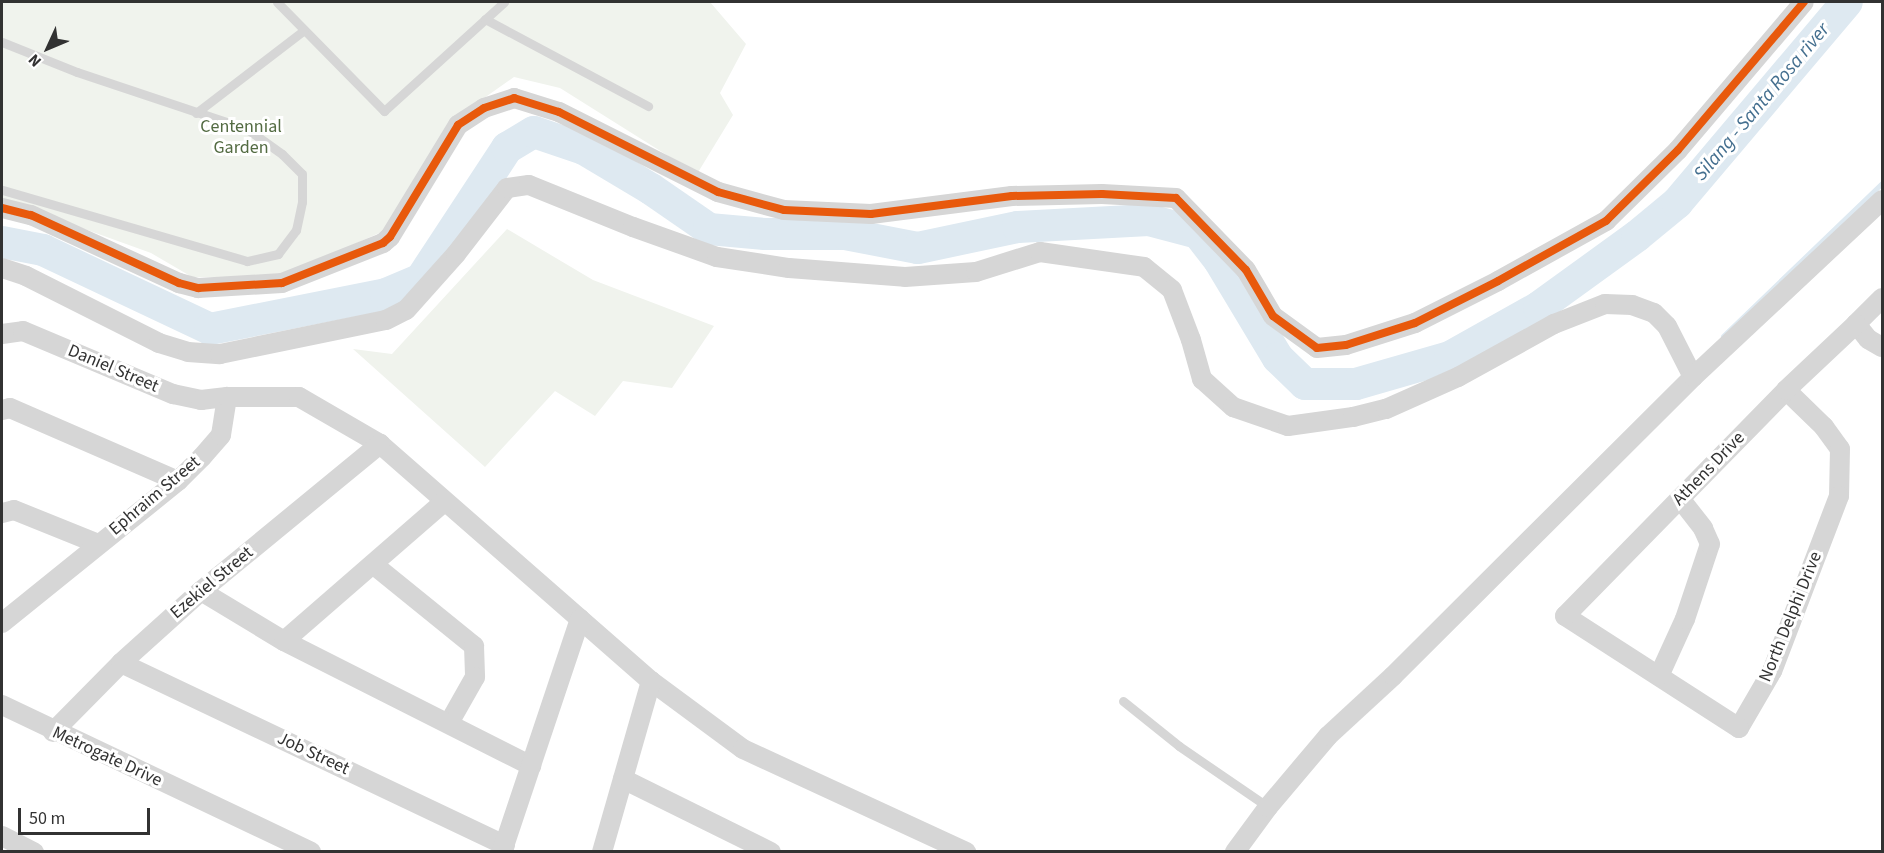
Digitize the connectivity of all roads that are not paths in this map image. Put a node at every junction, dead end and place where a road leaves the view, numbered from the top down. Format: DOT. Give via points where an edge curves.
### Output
graph roads {
  1 [pos="277,2"];
  2 [pos="504,2"];
  3 [pos="1804,2"];
  4 [pos="485,19"];
  5 [pos="304,30"];
  6 [pos="2,42"];
  7 [pos="648,106"];
  8 [pos="196,113"];
  9 [pos="2,190"];
  10 [pos="1882,201"];
  11 [pos="2,208"];
  12 [pos="2,268"];
  13 [pos="1882,298"];
  14 [pos="1856,324"];
  15 [pos="2,334"];
  16 [pos="1882,347"];
  17 [pos="1693,378"];
  18 [pos="1786,390"];
  19 [pos="227,397"];
  20 [pos="2,410"];
  21 [pos="380,444"];
  22 [pos="178,481"];
  23 [pos="1680,499"];
  24 [pos="444,502"];
  25 [pos="2,513"];
  26 [pos="98,544"];
  27 [pos="374,565"];
  28 [pos="201,591"];
  29 [pos="1564,616"];
  30 [pos="580,619"];
  31 [pos="3,621"];
  32 [pos="284,641"];
  33 [pos="121,663"];
  34 [pos="1659,676"];
  35 [pos="651,681"];
  36 [pos="1123,700"];
  37 [pos="2,705"];
  38 [pos="449,723"];
  39 [pos="53,732"];
  40 [pos="531,766"];
  41 [pos="623,779"];
  42 [pos="1268,807"];
  43 [pos="2,836"];
  44 [pos="504,848"];
  45 [pos="34,852"];
  46 [pos="311,852"];
  47 [pos="602,852"];
  48 [pos="771,852"];
  49 [pos="966,852"];
  50 [pos="1235,852"];
  1 -- 5 [label="lane"];
  2 -- 4 [label="lane"];
  3 -- 11 [label="street" via="1678,150 1606,221 1415,323 1346,345 1317,348 1273,316 1246,270 1176,198 1102,194 1012,196 871,214 784,210 718,192 560,112 514,98 484,108 458,125 383,243 282,283 198,288 178,283 32,215"];
  4 -- 5 [label="lane" via="384,111"];
  4 -- 7 [label="lane"];
  5 -- 8 [label="lane"];
  6 -- 8 [label="lane"];
  8 -- 9 [label="lane" via="248,129 302,174 296,230 278,254 247,261"];
  10 -- 17 [label="street"];
  12 -- 17 [label="street" via="26,276 159,343 188,352 220,354 386,321 406,310 507,188 529,185 717,257 789,268 916,276 976,272 1040,252 1144,267 1172,290 1202,379 1233,407 1288,426 1386,409 1458,376 1554,324 1605,304 1632,305 1654,313 1667,326"];
  13 -- 14 [label="street, Athens Drive"];
  14 -- 16 [label="street" via="1868,339"];
  14 -- 18 [label="street, Athens Drive"];
  15 -- 19 [label="street, Daniel Street" via="23,331 173,394 201,400"];
  17 -- 42 [label="street" via="1328,736"];
  18 -- 23 [label="street, Athens Drive"];
  18 -- 34 [label="street, North Delphi Drive" via="1824,427 1840,449 1839,496 1772,671 1739,728"];
  19 -- 21 [label="street" via="299,398"];
  19 -- 22 [label="street, Ephraim Street" via="220,435"];
  20 -- 22 [label="street" via="10,408"];
  21 -- 24 [label="street"];
  21 -- 28 [label="street, Ezekiel Street"];
  22 -- 26 [label="street, Ephraim Street"];
  23 -- 29 [label="street, Athens Drive"];
  23 -- 34 [label="street" via="1703,528 1710,544 1685,619"];
  24 -- 27 [label="street"];
  24 -- 30 [label="street"];
  25 -- 26 [label="street" via="14,510"];
  26 -- 31 [label="street, Ephraim Street"];
  27 -- 32 [label="street"];
  27 -- 38 [label="street" via="474,645 475,677"];
  28 -- 32 [label="street"];
  28 -- 33 [label="street, Ezekiel Street"];
  29 -- 34 [label="street, North Delphi Drive"];
  30 -- 35 [label="street"];
  30 -- 40 [label="street"];
  32 -- 38 [label="street"];
  33 -- 39 [label="street, Ezekiel Street"];
  33 -- 44 [label="street, Job Street"];
  35 -- 41 [label="street"];
  35 -- 49 [label="street" via="742,749"];
  36 -- 42 [label="lane" via="1179,746"];
  37 -- 39 [label="street, Metrogate Drive"];
  38 -- 40 [label="street"];
  39 -- 46 [label="street, Metrogate Drive"];
  40 -- 44 [label="street"];
  41 -- 47 [label="street"];
  41 -- 48 [label="street"];
  42 -- 50 [label="street"];
  43 -- 45 [label="street"];
}
